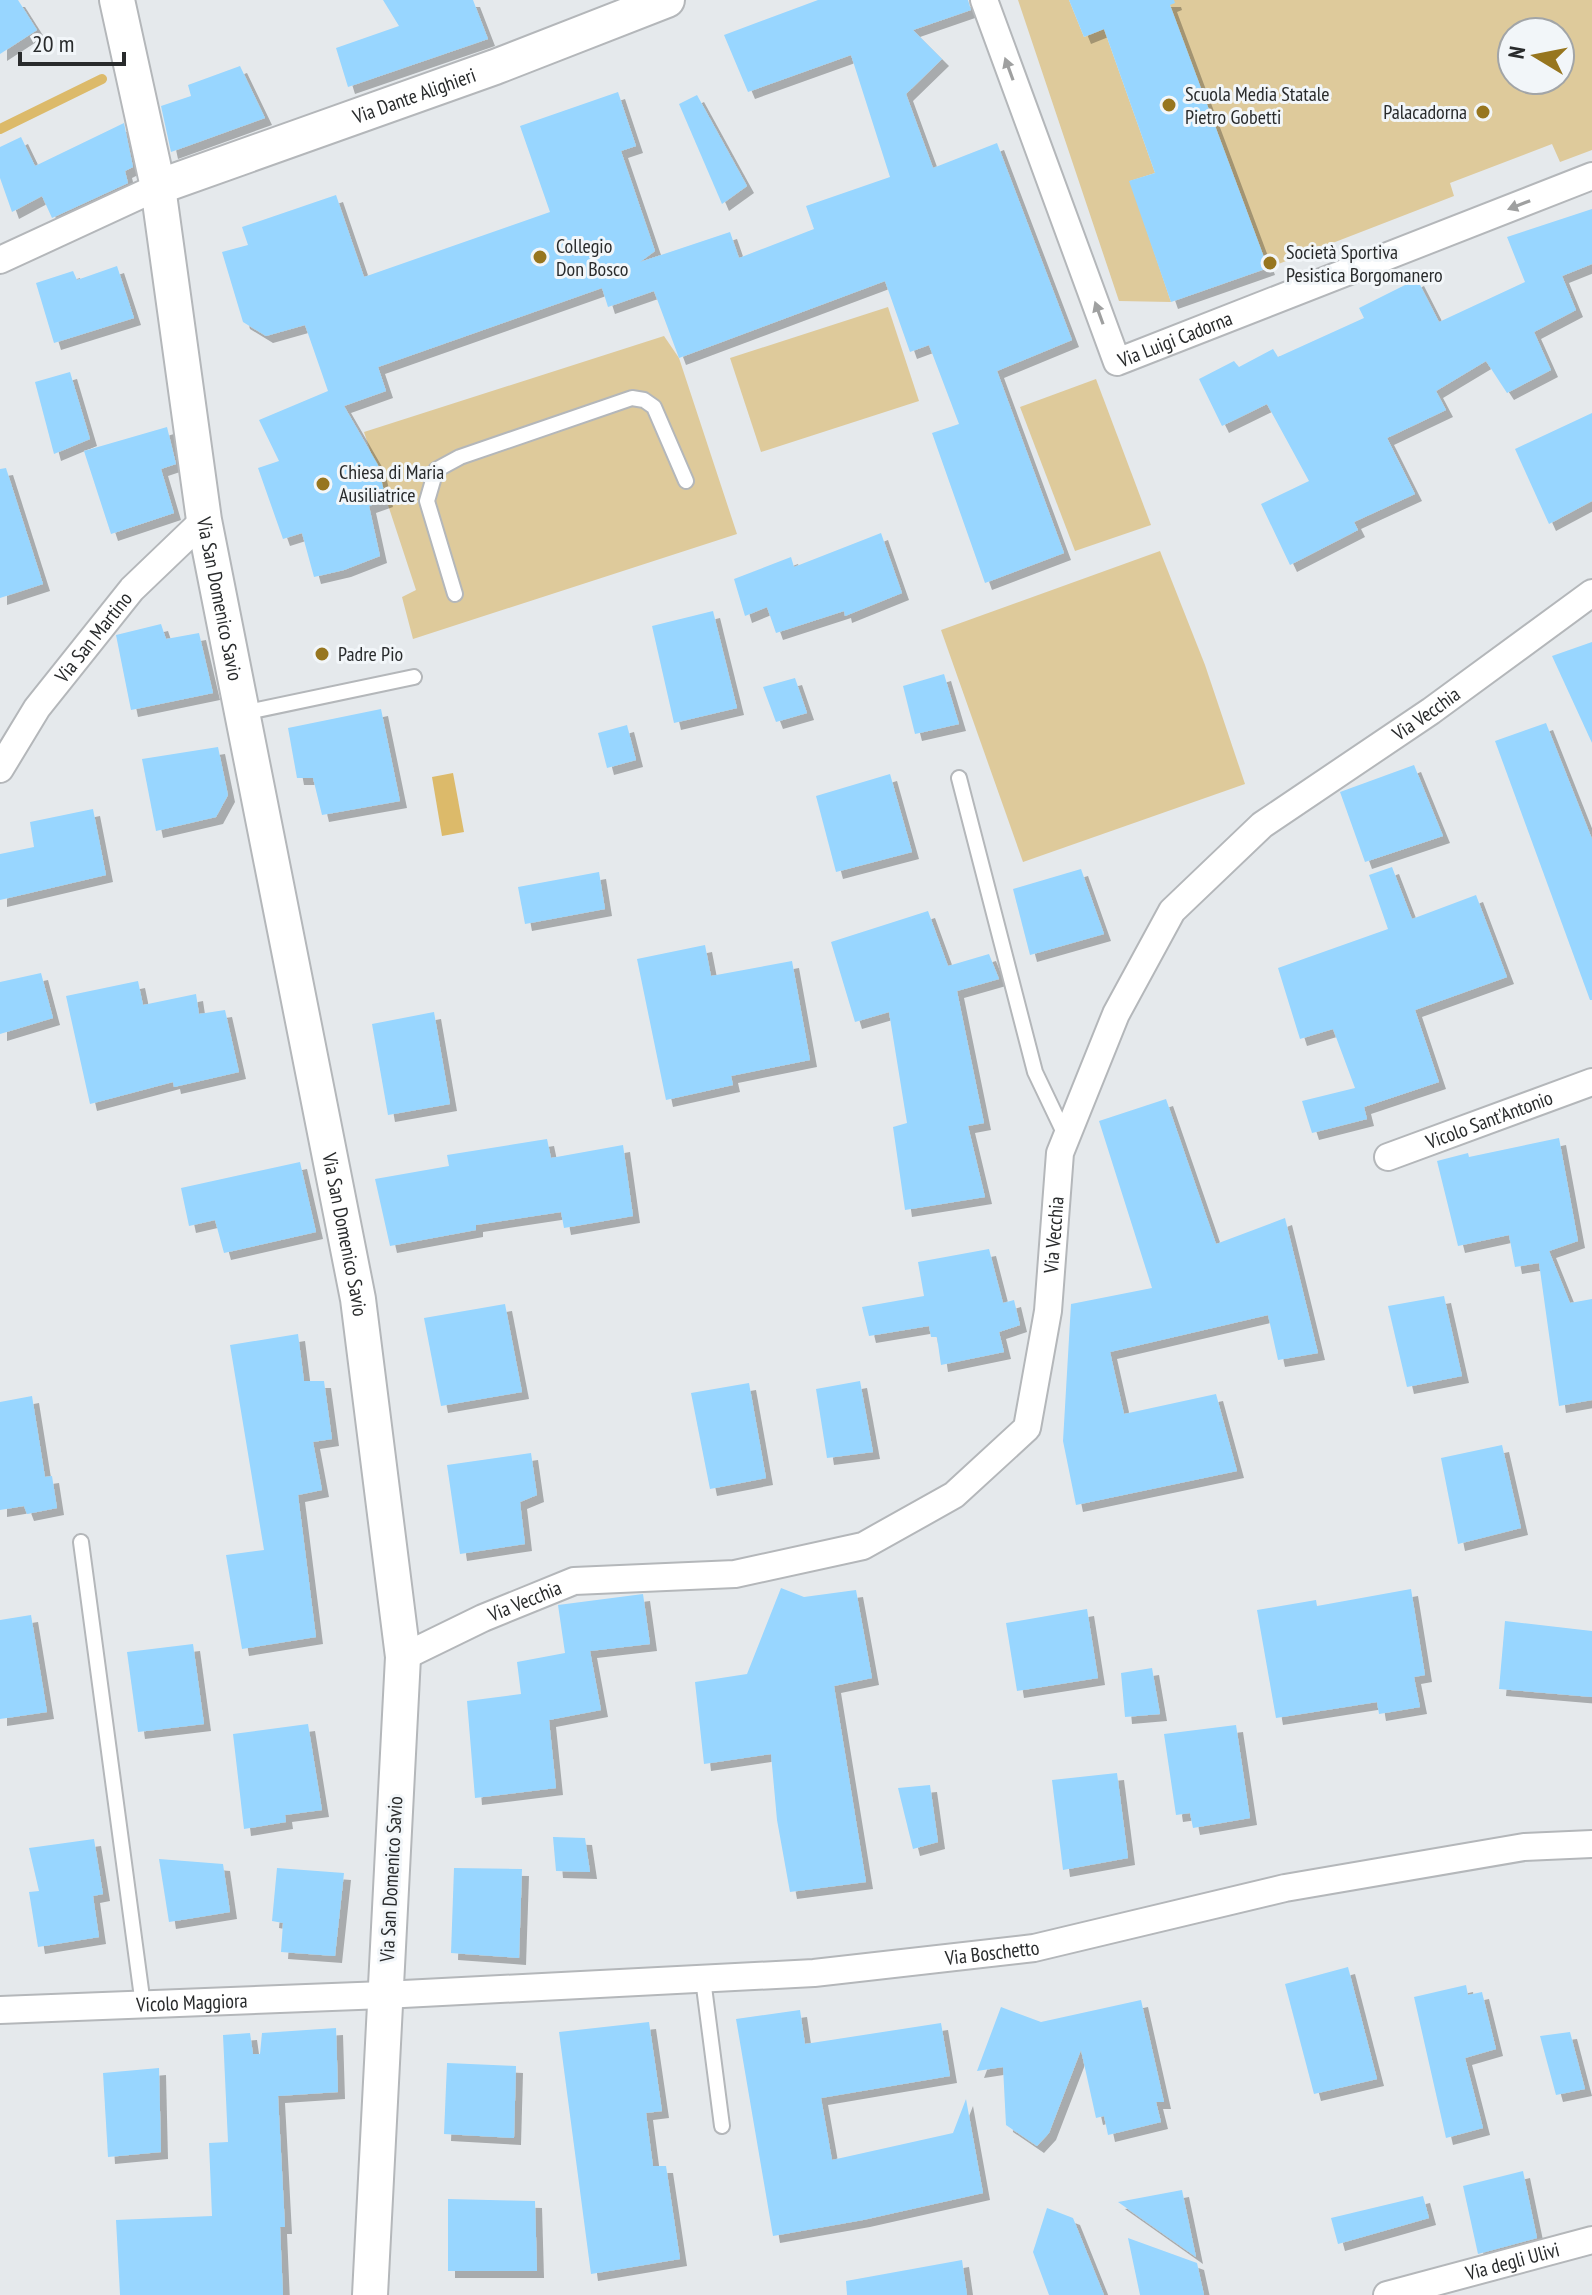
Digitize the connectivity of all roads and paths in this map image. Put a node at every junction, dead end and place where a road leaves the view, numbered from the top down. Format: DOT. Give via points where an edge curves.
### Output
graph roads {
  1 [pos="117,0"];
  2 [pos="667,0"];
  3 [pos="984,0"];
  4 [pos="1592,176"];
  5 [pos="158,187"];
  6 [pos="0,260"];
  7 [pos="686,481"];
  8 [pos="204,520"];
  9 [pos="1592,593"];
  10 [pos="455,594"];
  11 [pos="414,677"];
  12 [pos="242,713"];
  13 [pos="1,763"];
  14 [pos="959,778"];
  15 [pos="1592,1082"];
  16 [pos="1066,1137"];
  17 [pos="1388,1157"];
  18 [pos="81,1542"];
  19 [pos="403,1657"];
  20 [pos="1592,1844"];
  21 [pos="703,1979"];
  22 [pos="384,1995"];
  23 [pos="143,2005"];
  24 [pos="0,2010"];
  25 [pos="722,2126"];
  26 [pos="1592,2240"];
  27 [pos="370,2295"];
  28 [pos="1387,2295"];
  1 -- 5 [label="street, Via San Domenico Savio"];
  2 -- 5 [label="street, Via Dante Alighieri"];
  4 -- 3 [label="street, Via Luigi Cadorna, one-way" via="1117,362"];
  5 -- 6 [label="street"];
  5 -- 8 [label="street, Via San Domenico Savio"];
  7 -- 10 [label="lane" via="654,407 632,398 460,457 436,470 427,501"];
  8 -- 12 [label="street, Via San Domenico Savio"];
  8 -- 13 [label="street, Via San Martino" via="132,589 37,708"];
  9 -- 16 [label="street, Via Vecchia" via="1262,825 1172,911 1116,1014"];
  11 -- 12 [label="lane"];
  12 -- 19 [label="street, Via San Domenico Savio" via="358,1299"];
  14 -- 16 [label="lane" via="1035,1072"];
  15 -- 17 [label="street, Vicolo Sant'Antonio"];
  16 -- 19 [label="street, Via Vecchia" via="1060,1153 1048,1311 1027,1428 954,1495 863,1546 735,1574 574,1581"];
  18 -- 23 [label="lane"];
  19 -- 22 [label="street, Via San Domenico Savio"];
  20 -- 21 [label="street, Via Boschetto" via="1524,1847 1285,1888 1034,1948 814,1973"];
  21 -- 22 [label="street, Via Boschetto"];
  21 -- 25 [label="lane"];
  22 -- 23 [label="street, Vicolo Maggiora"];
  22 -- 27 [label="street, Via San Domenico Savio"];
  23 -- 24 [label="street, Vicolo Maggiora"];
  26 -- 28 [label="street, Via degli Ulivi"];
}
